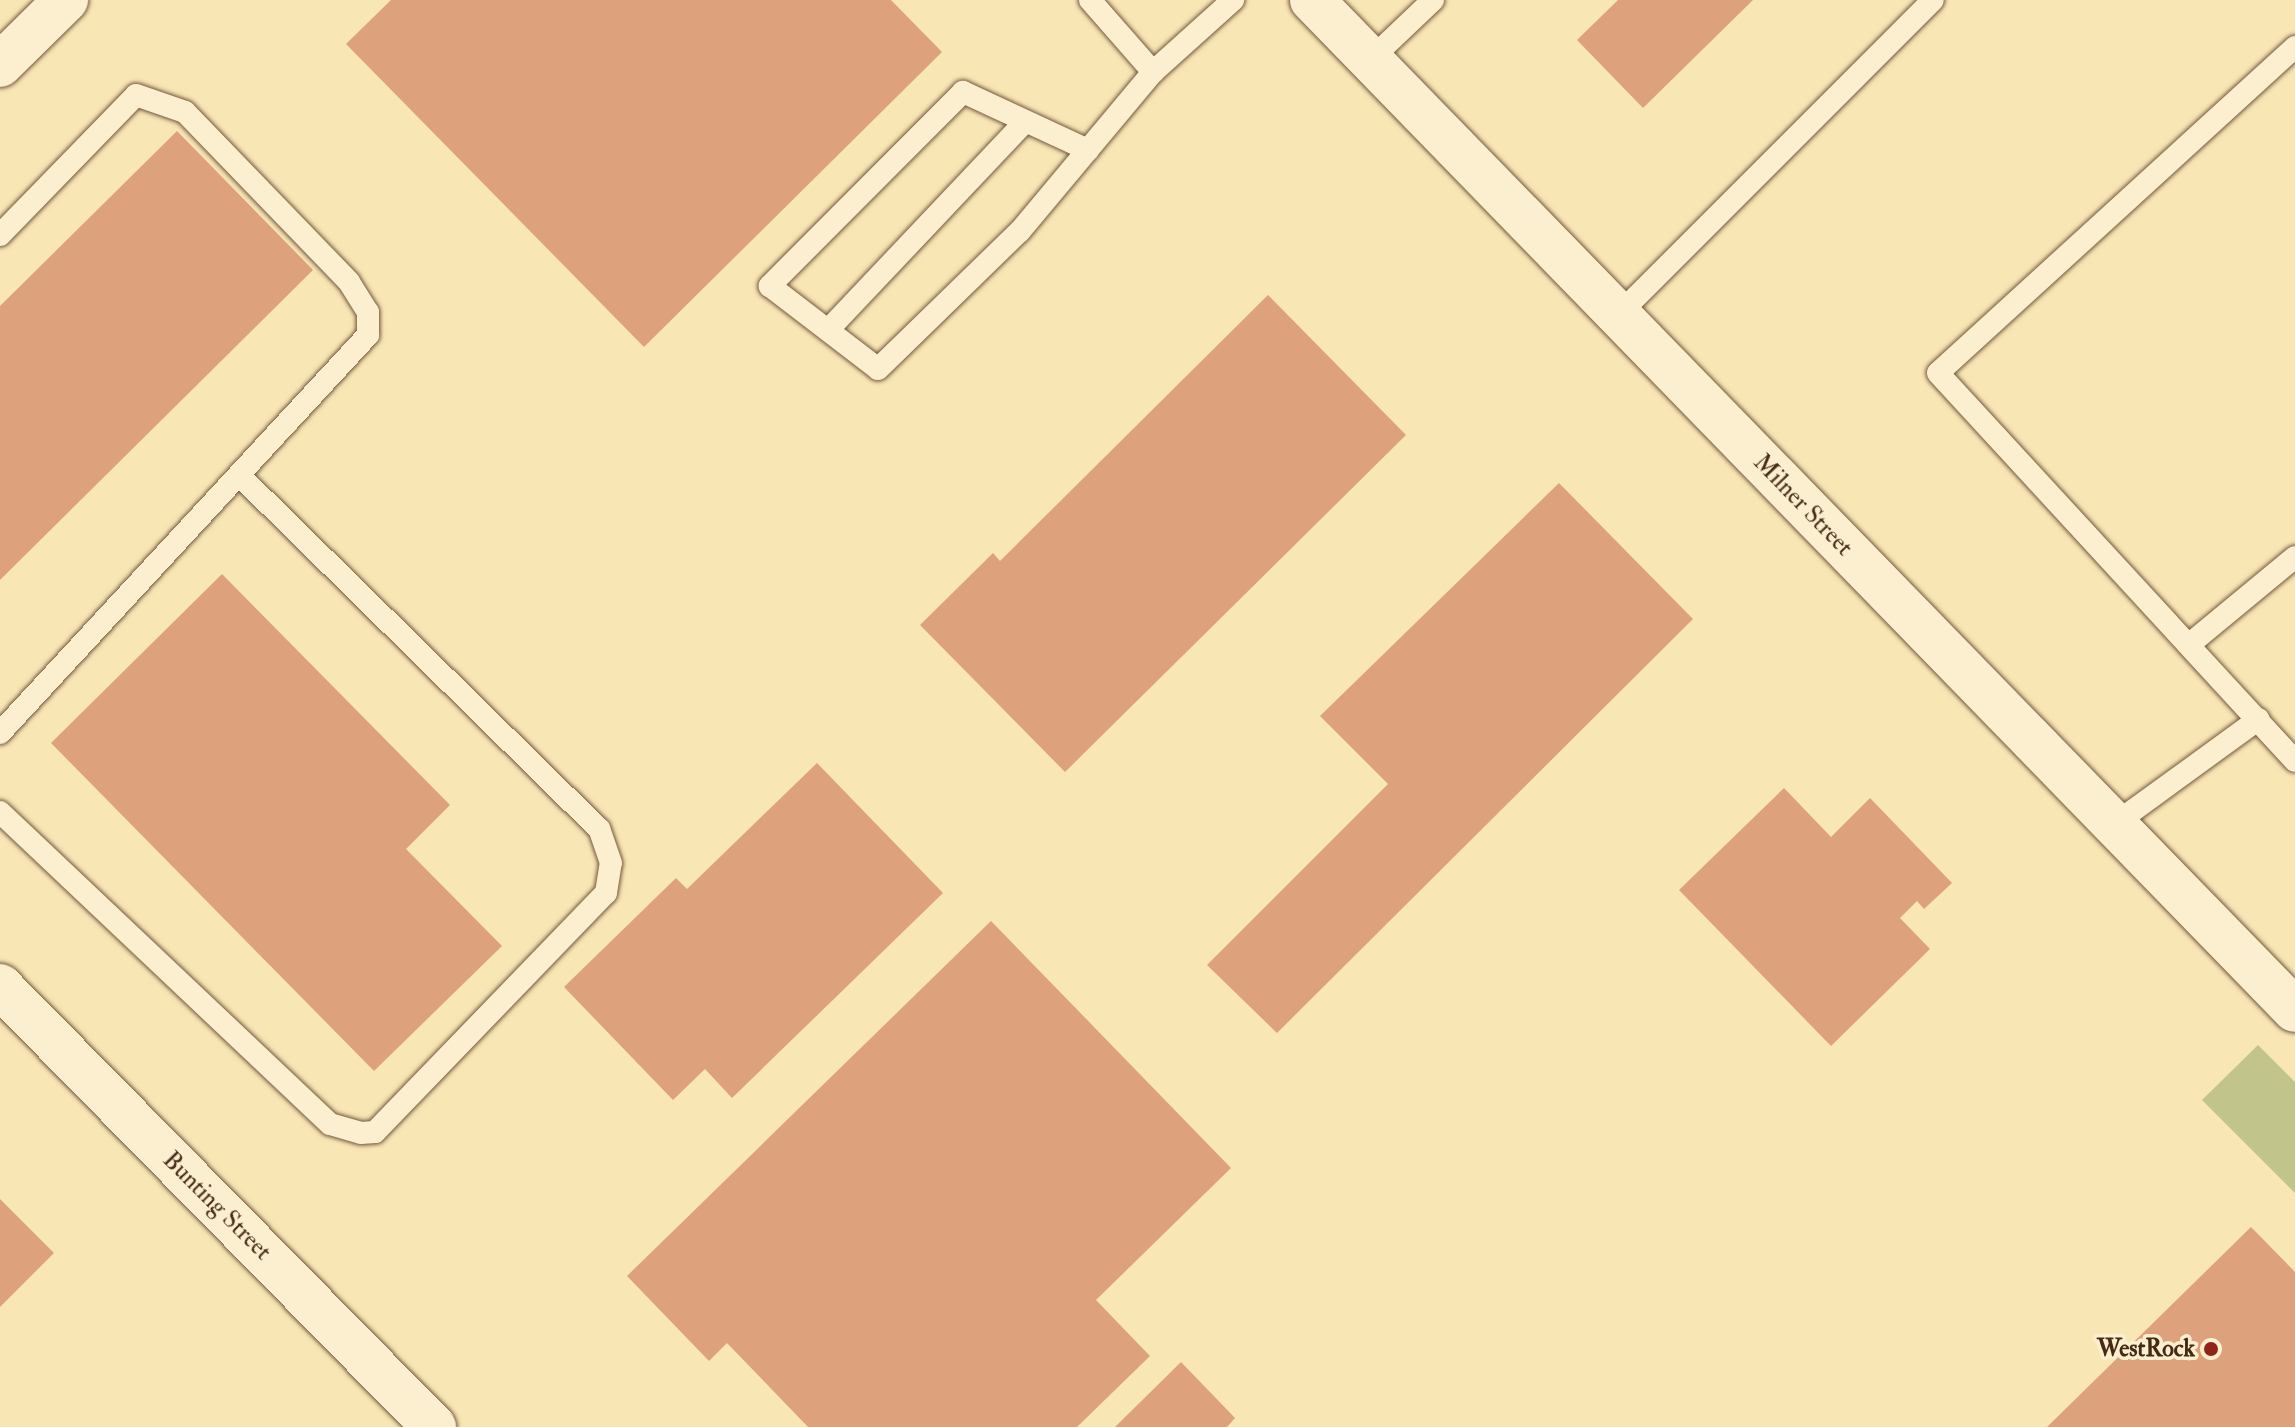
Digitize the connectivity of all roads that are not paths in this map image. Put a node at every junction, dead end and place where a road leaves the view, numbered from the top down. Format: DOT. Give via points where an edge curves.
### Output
graph roads {
  1 [pos="66,0"];
  2 [pos="1090,0"];
  3 [pos="1233,0"];
  4 [pos="1312,0"];
  5 [pos="1433,0"];
  6 [pos="1933,0"];
  7 [pos="2295,47"];
  8 [pos="1370,60"];
  9 [pos="0,65"];
  10 [pos="1153,72"];
  11 [pos="1024,123"];
  12 [pos="1088,150"];
  13 [pos="0,235"];
  14 [pos="1618,315"];
  15 [pos="828,330"];
  16 [pos="239,475"];
  17 [pos="2295,557"];
  18 [pos="2191,643"];
  19 [pos="2259,719"];
  20 [pos="0,733"];
  21 [pos="2295,761"];
  22 [pos="0,812"];
  23 [pos="2113,825"];
  24 [pos="0,986"];
  25 [pos="2295,1010"];
  26 [pos="434,1427"];
  1 -- 9 [label="street"];
  2 -- 10 [label="lane"];
  3 -- 10 [label="lane"];
  4 -- 8 [label="street, Milner Street"];
  5 -- 8 [label="lane"];
  6 -- 14 [label="lane"];
  7 -- 18 [label="lane" via="1938,373"];
  8 -- 14 [label="street, Milner Street"];
  10 -- 12 [label="lane"];
  11 -- 12 [label="lane"];
  11 -- 15 [label="lane"];
  11 -- 15 [label="lane" via="963,92 770,286"];
  12 -- 15 [label="lane" via="1020,231 878,369"];
  13 -- 16 [label="lane" via="136,95 185,112 349,282 368,312 368,335"];
  14 -- 23 [label="street, Milner Street"];
  16 -- 20 [label="lane"];
  16 -- 22 [label="lane" via="599,829 611,863 606,893 375,1132 349,1132 330,1124"];
  17 -- 18 [label="lane"];
  18 -- 19 [label="lane"];
  19 -- 21 [label="lane"];
  19 -- 23 [label="lane"];
  23 -- 25 [label="street, Milner Street"];
  24 -- 26 [label="street, Bunting Street"];
}
